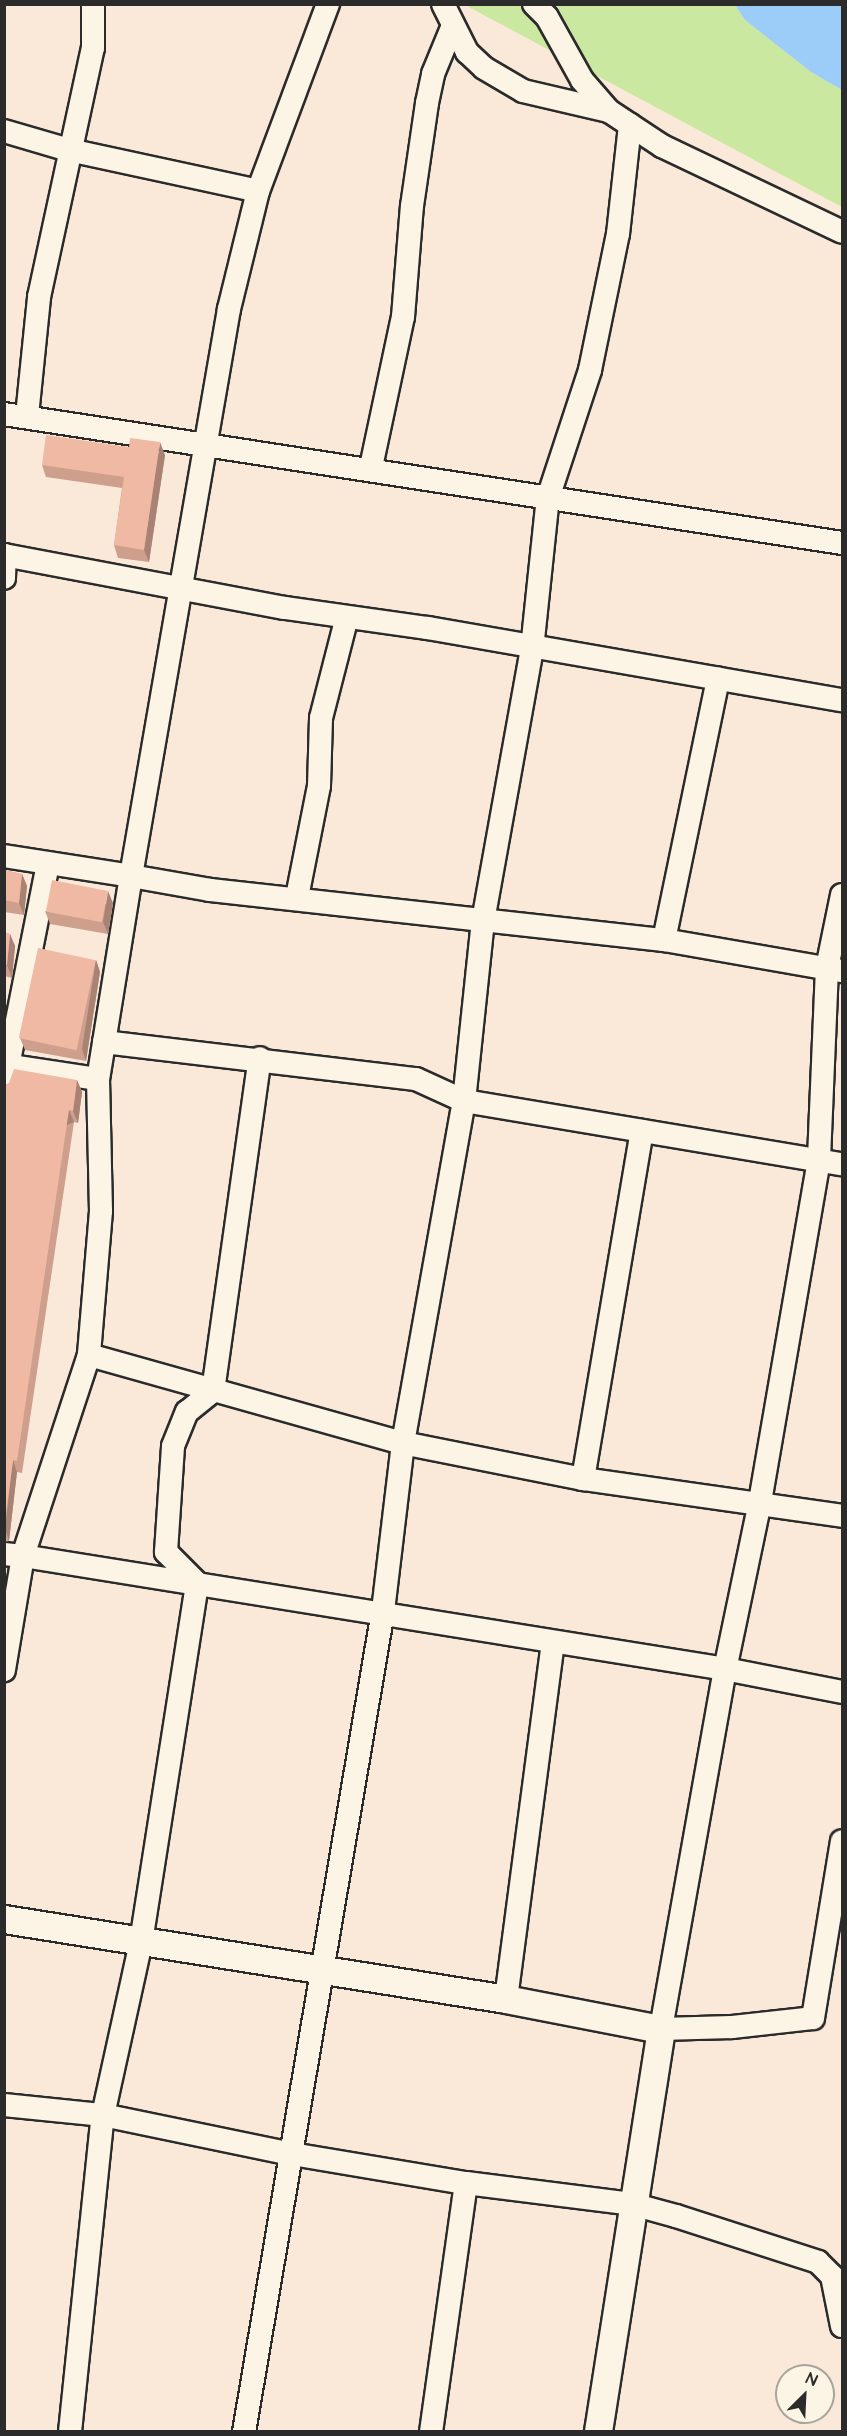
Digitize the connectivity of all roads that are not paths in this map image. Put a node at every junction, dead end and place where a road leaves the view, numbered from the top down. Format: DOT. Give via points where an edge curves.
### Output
graph roads {
  1 [pos="93,4"];
  2 [pos="328,4"];
  3 [pos="443,4"];
  4 [pos="534,4"];
  5 [pos="452,28"];
  6 [pos="609,111"];
  7 [pos="630,125"];
  8 [pos="4,131"];
  9 [pos="69,150"];
  10 [pos="258,190"];
  11 [pos="843,232"];
  12 [pos="16,415"];
  13 [pos="204,443"];
  14 [pos="371,467"];
  15 [pos="548,498"];
  16 [pos="843,543"];
  17 [pos="5,555"];
  18 [pos="4,578"];
  19 [pos="181,588"];
  20 [pos="347,617"];
  21 [pos="532,649"];
  22 [pos="718,679"];
  23 [pos="843,700"];
  24 [pos="4,856"];
  25 [pos="48,863"];
  26 [pos="131,876"];
  27 [pos="843,895"];
  28 [pos="297,897"];
  29 [pos="483,921"];
  30 [pos="664,940"];
  31 [pos="835,970"];
  32 [pos="104,1042"];
  33 [pos="260,1058"];
  34 [pos="6,1072"];
  35 [pos="98,1079"];
  36 [pos="464,1101"];
  37 [pos="642,1131"];
  38 [pos="819,1160"];
  39 [pos="843,1164"];
  40 [pos="89,1355"];
  41 [pos="213,1391"];
  42 [pos="403,1443"];
  43 [pos="583,1479"];
  44 [pos="760,1502"];
  45 [pos="843,1516"];
  46 [pos="14,1555"];
  47 [pos="197,1583"];
  48 [pos="382,1611"];
  49 [pos="553,1642"];
  50 [pos="725,1669"];
  51 [pos="4,1670"];
  52 [pos="843,1692"];
  53 [pos="843,1841"];
  54 [pos="4,1919"];
  55 [pos="141,1942"];
  56 [pos="322,1970"];
  57 [pos="506,1999"];
  58 [pos="661,2030"];
  59 [pos="4,2105"];
  60 [pos="102,2115"];
  61 [pos="292,2154"];
  62 [pos="466,2183"];
  63 [pos="632,2204"];
  64 [pos="843,2326"];
  65 [pos="70,2432"];
  66 [pos="244,2432"];
  67 [pos="431,2432"];
  68 [pos="598,2432"];
  1 -- 9 [label="street" via="93,48"];
  2 -- 10 [label="street"];
  3 -- 5 [label="street"];
  4 -- 6 [label="street" via="547,17 582,80"];
  5 -- 6 [label="street" via="484,68 523,91"];
  5 -- 14 [label="street" via="433,74 412,206 403,318"];
  6 -- 7 [label="street"];
  7 -- 11 [label="street" via="662,146"];
  7 -- 15 [label="street" via="618,234 590,370"];
  8 -- 9 [label="street"];
  9 -- 10 [label="street"];
  9 -- 12 [label="street"];
  10 -- 13 [label="street" via="229,309"];
  12 -- 13 [label="street"];
  13 -- 14 [label="street"];
  13 -- 19 [label="street"];
  14 -- 15 [label="street"];
  15 -- 16 [label="street"];
  15 -- 21 [label="street"];
  17 -- 18 [label="street"];
  17 -- 19 [label="street"];
  19 -- 20 [label="street"];
  19 -- 26 [label="street"];
  20 -- 21 [label="street"];
  20 -- 28 [label="street" via="321,718 319,786"];
  21 -- 22 [label="street"];
  21 -- 29 [label="street"];
  22 -- 23 [label="street"];
  22 -- 30 [label="street"];
  24 -- 25 [label="street"];
  25 -- 26 [label="street"];
  25 -- 34 [label="street"];
  26 -- 28 [label="street" via="210,890"];
  26 -- 32 [label="street"];
  27 -- 31 [label="street"];
  28 -- 29 [label="street"];
  29 -- 30 [label="street"];
  29 -- 36 [label="street"];
  30 -- 31 [label="street"];
  31 -- 38 [label="street"];
  32 -- 33 [label="street"];
  32 -- 35 [label="street"];
  33 -- 36 [label="street" via="416,1078"];
  33 -- 41 [label="street"];
  34 -- 35 [label="street"];
  35 -- 40 [label="street" via="101,1211"];
  36 -- 37 [label="street"];
  36 -- 42 [label="street"];
  37 -- 38 [label="street"];
  37 -- 43 [label="street"];
  38 -- 39 [label="street"];
  38 -- 44 [label="street"];
  40 -- 41 [label="street"];
  40 -- 46 [label="street"];
  41 -- 42 [label="street"];
  41 -- 47 [label="street" via="187,1412 173,1446 166,1521 166,1552"];
  42 -- 43 [label="street"];
  42 -- 48 [label="street"];
  43 -- 44 [label="street"];
  44 -- 45 [label="street"];
  44 -- 50 [label="street"];
  46 -- 47 [label="street"];
  46 -- 51 [label="street"];
  47 -- 48 [label="street"];
  47 -- 55 [label="street"];
  48 -- 49 [label="street"];
  48 -- 56 [label="street"];
  49 -- 50 [label="street"];
  49 -- 57 [label="street"];
  50 -- 52 [label="street"];
  50 -- 58 [label="street"];
  53 -- 58 [label="street" via="813,2018 732,2028"];
  54 -- 55 [label="street"];
  55 -- 56 [label="street"];
  55 -- 60 [label="street"];
  56 -- 57 [label="street"];
  56 -- 61 [label="street"];
  57 -- 58 [label="street"];
  58 -- 63 [label="street"];
  59 -- 60 [label="street"];
  60 -- 61 [label="street"];
  60 -- 65 [label="street"];
  61 -- 62 [label="street"];
  61 -- 66 [label="street"];
  62 -- 63 [label="street"];
  62 -- 67 [label="street"];
  63 -- 64 [label="street" via="731,2231 818,2262 832,2276"];
  63 -- 68 [label="street"];
}
